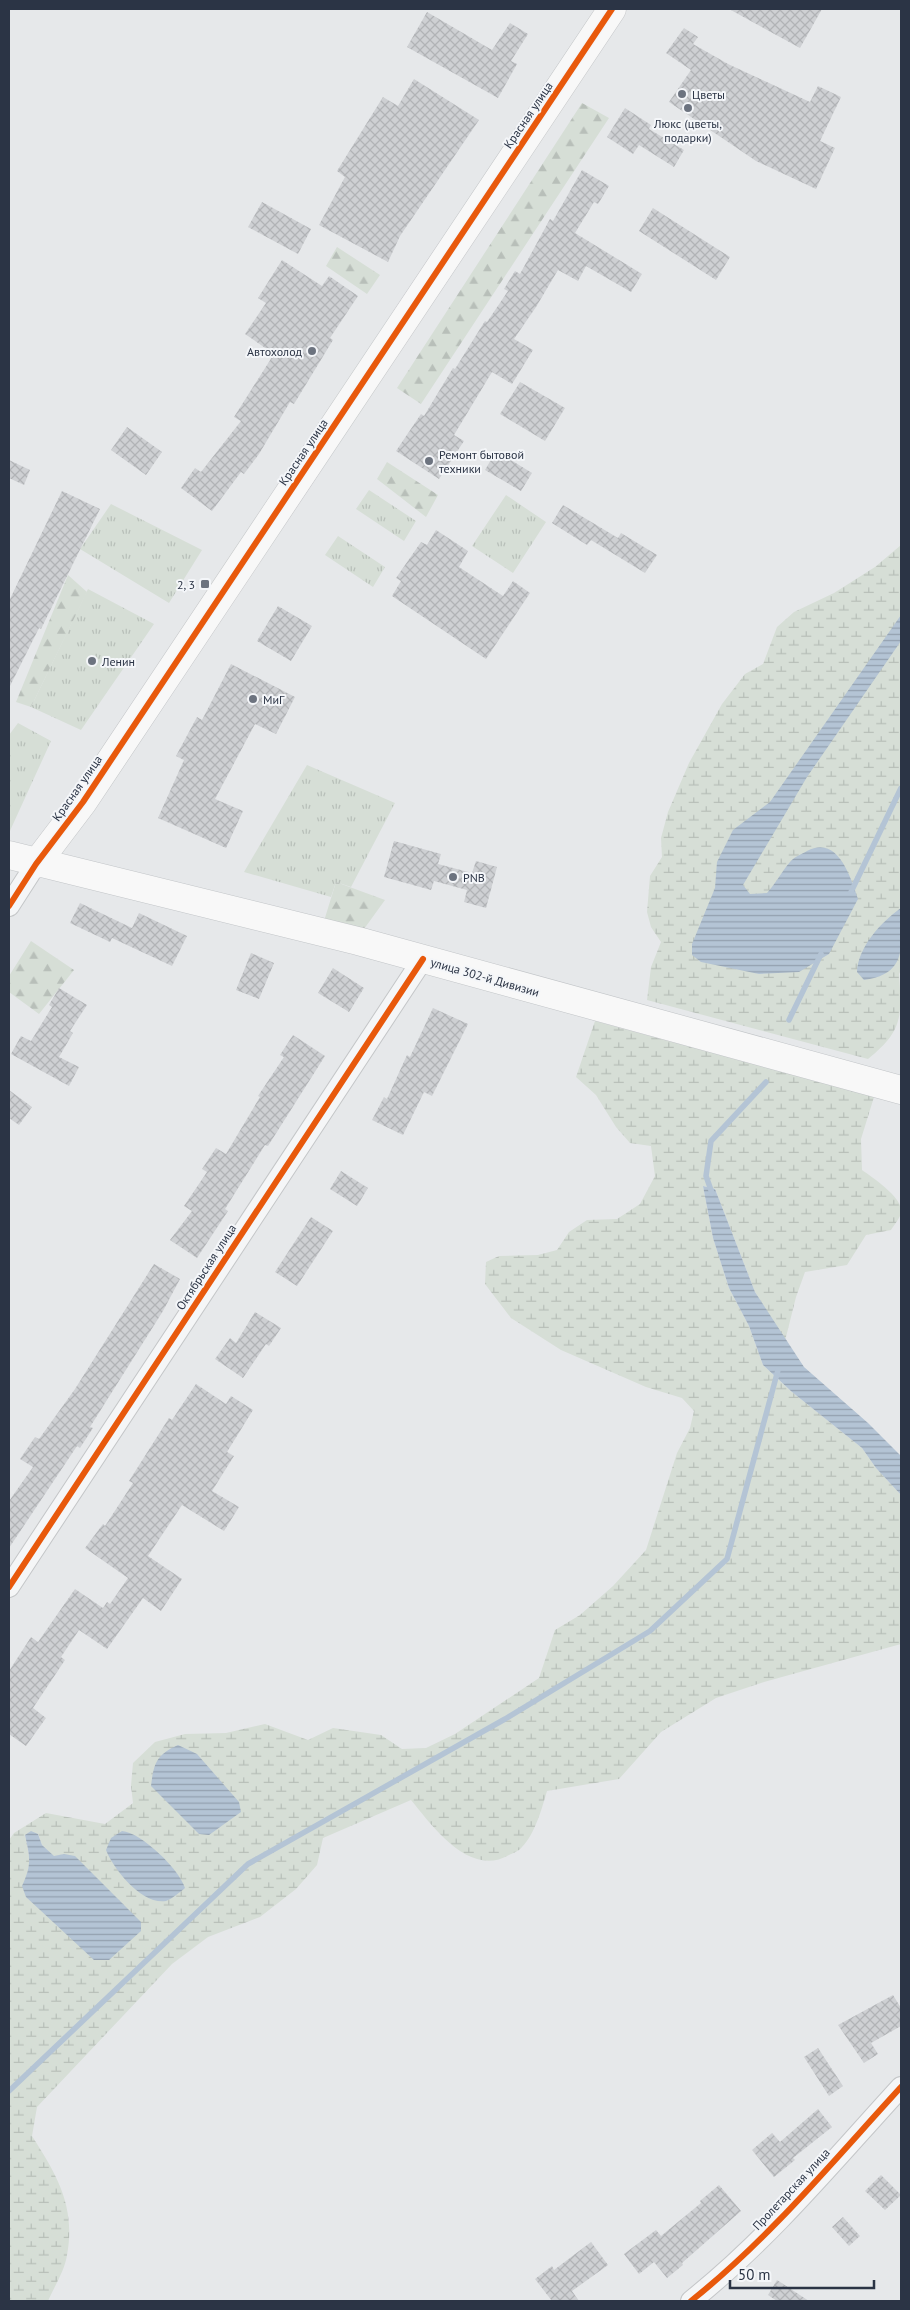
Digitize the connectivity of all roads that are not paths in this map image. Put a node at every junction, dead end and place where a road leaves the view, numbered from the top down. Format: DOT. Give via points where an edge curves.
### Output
graph roads {
  1 [pos="612,9"];
  2 [pos="9,855"];
  3 [pos="36,864"];
  4 [pos="9,906"];
  5 [pos="423,959"];
  6 [pos="901,1090"];
  7 [pos="9,1587"];
  8 [pos="901,2087"];
  9 [pos="691,2301"];
  1 -- 3 [label="street, Красная улица" via="89,794"];
  2 -- 3 [label="street, улица 302-й Дивизии"];
  3 -- 4 [label="street, Красная улица"];
  3 -- 5 [label="street, улица 302-й Дивизии"];
  5 -- 6 [label="street, улица 302-й Дивизии"];
  5 -- 7 [label="street, Октябрьская улица"];
  8 -- 9 [label="street, Пролетарская улица" via="766,2233 726,2273"];
}
